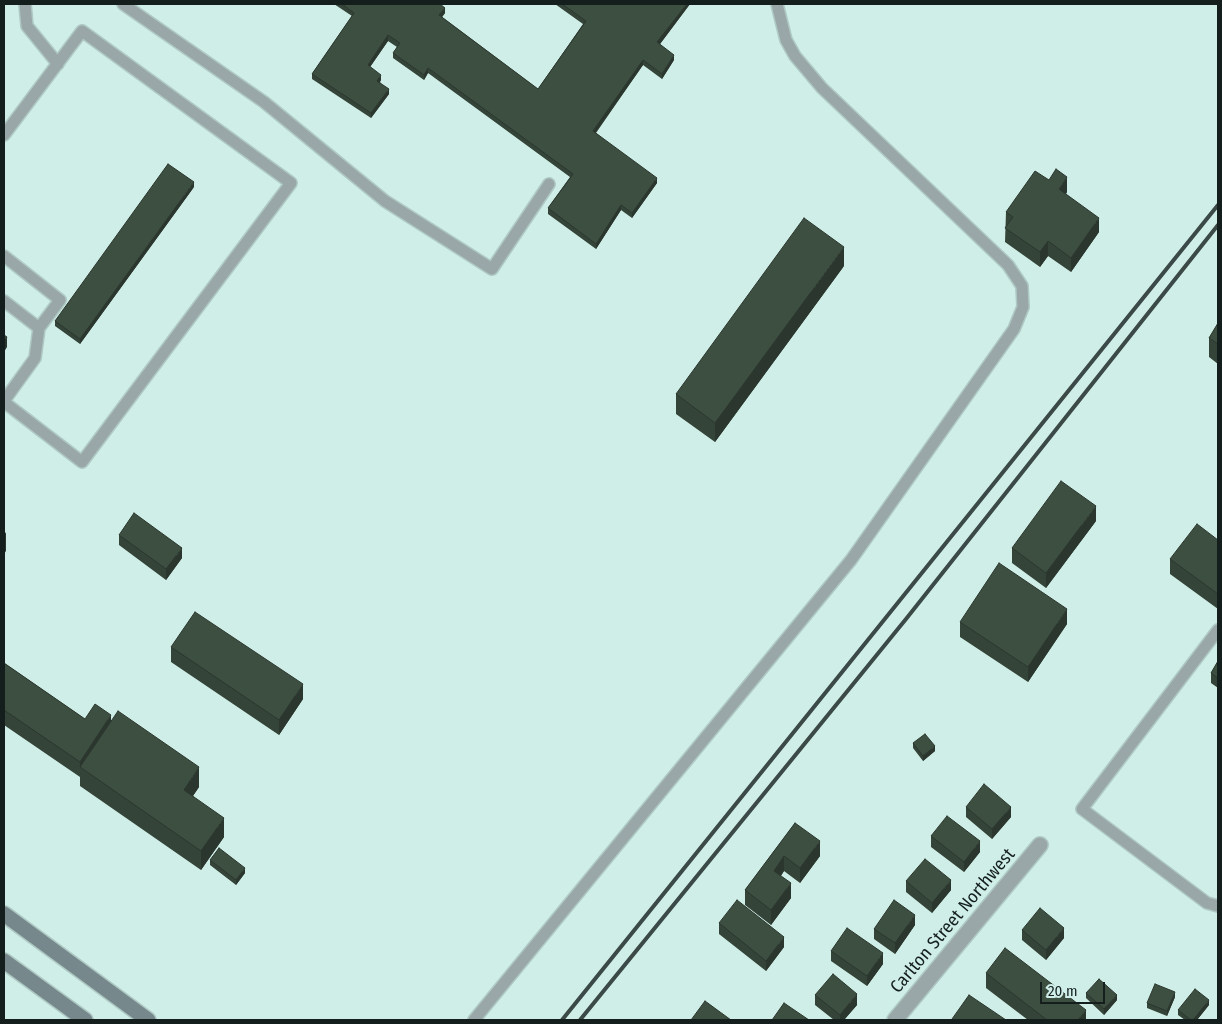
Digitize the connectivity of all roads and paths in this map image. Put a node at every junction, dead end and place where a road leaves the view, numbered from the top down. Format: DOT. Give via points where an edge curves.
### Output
graph roads {
  1 [pos="25,4"];
  2 [pos="123,4"];
  3 [pos="777,4"];
  4 [pos="58,64"];
  5 [pos="4,135"];
  6 [pos="549,184"];
  7 [pos="4,256"];
  8 [pos="4,301"];
  9 [pos="39,328"];
  10 [pos="4,402"];
  11 [pos="1218,630"];
  12 [pos="1040,845"];
  13 [pos="1218,906"];
  14 [pos="4,914"];
  15 [pos="4,961"];
  16 [pos="85,1020"];
  17 [pos="148,1020"];
  18 [pos="474,1020"];
  19 [pos="895,1020"];
  1 -- 4 [label="lane" via="27,26"];
  2 -- 6 [label="lane" via="264,102 385,201 492,269"];
  3 -- 18 [label="lane" via="786,40 806,69 1008,265 1022,286 1023,307 1014,329 851,560"];
  4 -- 5 [label="lane"];
  4 -- 10 [label="lane" via="82,31 291,183 82,462"];
  7 -- 9 [label="lane" via="60,300"];
  8 -- 9 [label="lane"];
  9 -- 10 [label="lane" via="35,358"];
  11 -- 13 [label="lane" via="1082,809 1207,903"];
  12 -- 19 [label="street, Carlton Street Northwest"];
  14 -- 17 [label="main road"];
  15 -- 16 [label="main road"];
}
